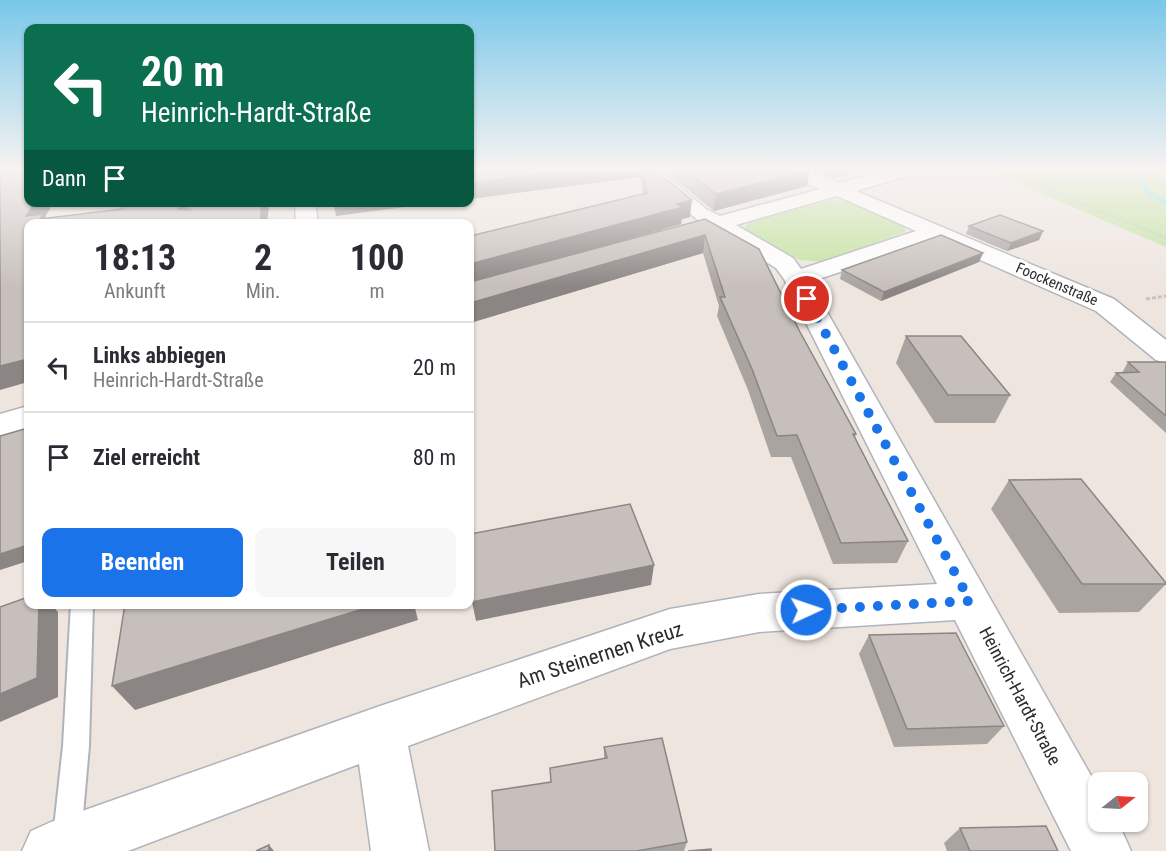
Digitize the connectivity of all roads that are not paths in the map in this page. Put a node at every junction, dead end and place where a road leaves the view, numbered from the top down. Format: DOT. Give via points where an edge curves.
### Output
graph roads {
  1 [pos="694,209"];
  2 [pos="772,209"];
  3 [pos="882,209"];
  4 [pos="717,224"];
  5 [pos="936,232"];
  6 [pos="683,233"];
  7 [pos="796,279"];
  8 [pos="1166,354"];
  9 [pos="24,418"];
  10 [pos="0,425"];
  11 [pos="970,601"];
  12 [pos="82,609"];
  13 [pos="380,731"];
  14 [pos="59,848"];
  15 [pos="400,851"];
  16 [pos="1102,851"];
  1 -- 4 [label="street, Heinrich-Hardt-Straße"];
  2 -- 4 [label="street"];
  3 -- 5 [label="street, Foockenstraße"];
  4 -- 6 [label="street"];
  4 -- 7 [label="street, Heinrich-Hardt-Straße" via="785,263"];
  5 -- 7 [label="street"];
  5 -- 8 [label="street, Foockenstraße" via="1105,305"];
  7 -- 11 [label="street, Heinrich-Hardt-Straße"];
  9 -- 10 [label="street"];
  11 -- 13 [label="street, Am Steinernen Kreuz" via="759,613 670,629"];
  11 -- 16 [label="street, Heinrich-Hardt-Straße"];
  12 -- 14 [label="lane" via="76,746"];
  13 -- 14 [label="street, Am Steinernen Kreuz"];
  13 -- 15 [label="street"];
}
